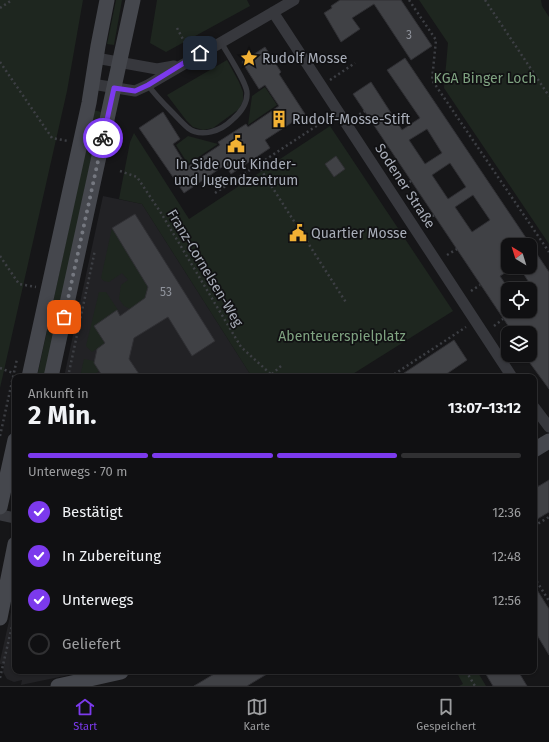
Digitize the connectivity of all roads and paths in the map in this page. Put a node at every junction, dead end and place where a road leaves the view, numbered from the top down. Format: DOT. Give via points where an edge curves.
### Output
graph roads {
  1 [pos="12,0"];
  2 [pos="107,0"];
  3 [pos="133,0"];
  4 [pos="294,0"];
  5 [pos="409,0"];
  6 [pos="486,0"];
  7 [pos="0,8"];
  8 [pos="273,12"];
  9 [pos="177,28"];
  10 [pos="221,42"];
  11 [pos="186,45"];
  12 [pos="96,58"];
  13 [pos="0,62"];
  14 [pos="120,63"];
  15 [pos="355,63"];
  16 [pos="180,65"];
  17 [pos="330,80"];
  18 [pos="92,84"];
  19 [pos="148,85"];
  20 [pos="114,88"];
  21 [pos="549,96"];
  22 [pos="365,111"];
  23 [pos="355,118"];
  24 [pos="327,119"];
  25 [pos="80,144"];
  26 [pos="387,146"];
  27 [pos="378,152"];
  28 [pos="258,165"];
  29 [pos="120,171"];
  30 [pos="411,181"];
  31 [pos="401,187"];
  32 [pos="215,192"];
  33 [pos="434,215"];
  34 [pos="424,222"];
  35 [pos="456,249"];
  36 [pos="549,252"];
  37 [pos="0,256"];
  38 [pos="447,256"];
  39 [pos="480,285"];
  40 [pos="48,290"];
  41 [pos="471,291"];
  42 [pos="347,304"];
  43 [pos="503,319"];
  44 [pos="494,326"];
  45 [pos="466,327"];
  46 [pos="281,366"];
  47 [pos="30,374"];
  48 [pos="52,374"];
  49 [pos="272,374"];
  50 [pos="395,374"];
  51 [pos="510,374"];
  52 [pos="537,411"];
  53 [pos="549,427"];
  54 [pos="549,440"];
  55 [pos="537,448"];
  56 [pos="12,453"];
  57 [pos="0,507"];
  58 [pos="0,515"];
  59 [pos="549,516"];
  60 [pos="12,517"];
  61 [pos="537,524"];
  62 [pos="12,572"];
  63 [pos="537,582"];
  64 [pos="549,601"];
  65 [pos="7,619"];
  66 [pos="113,674"];
  67 [pos="119,674"];
  68 [pos="468,674"];
  69 [pos="0,678"];
  70 [pos="58,686"];
  71 [pos="98,686"];
  72 [pos="475,686"];
  1 -- 7 [label="path"];
  2 -- 12 [label="main road"];
  3 -- 14 [label="main road"];
  4 -- 8 [label="street"];
  5 -- 36 [label="path" via="436,40 432,80"];
  6 -- 21 [label="path"];
  8 -- 10 [label="street"];
  8 -- 51 [label="street, Sodener Straße"];
  9 -- 11 [label="path"];
  10 -- 16 [label="street"];
  10 -- 19 [label="lane" via="247,93 244,106 229,124 214,132 201,133 189,129"];
  12 -- 14 [label="street"];
  12 -- 18 [label="main road"];
  13 -- 25 [label="path" via="52,138"];
  14 -- 16 [label="street" via="157,69"];
  14 -- 20 [label="main road"];
  15 -- 17 [label="path"];
  16 -- 19 [label="street"];
  18 -- 20 [label="street"];
  18 -- 25 [label="main road"];
  19 -- 20 [label="street" via="135,91"];
  20 -- 48 [label="main road"];
  22 -- 23 [label="path"];
  24 -- 28 [label="path"];
  25 -- 40 [label="main road"];
  26 -- 27 [label="path"];
  28 -- 32 [label="path"];
  28 -- 42 [label="path"];
  29 -- 49 [label="path, Franz-Cornelsen-Weg" via="137,177 241,347"];
  30 -- 31 [label="path"];
  33 -- 34 [label="path"];
  35 -- 38 [label="path"];
  37 -- 40 [label="path" via="19,284"];
  39 -- 41 [label="path"];
  40 -- 47 [label="main road"];
  43 -- 44 [label="path"];
  45 -- 50 [label="path"];
  46 -- 49 [label="path"];
  52 -- 53 [label="street"];
  54 -- 55 [label="main road"];
  56 -- 57 [label="main road"];
  58 -- 60 [label="street"];
  59 -- 61 [label="path"];
  62 -- 65 [label="main road"];
  63 -- 64 [label="path"];
  65 -- 69 [label="path"];
  66 -- 70 [label="main road"];
  67 -- 71 [label="main road"];
  68 -- 72 [label="path"];
}
